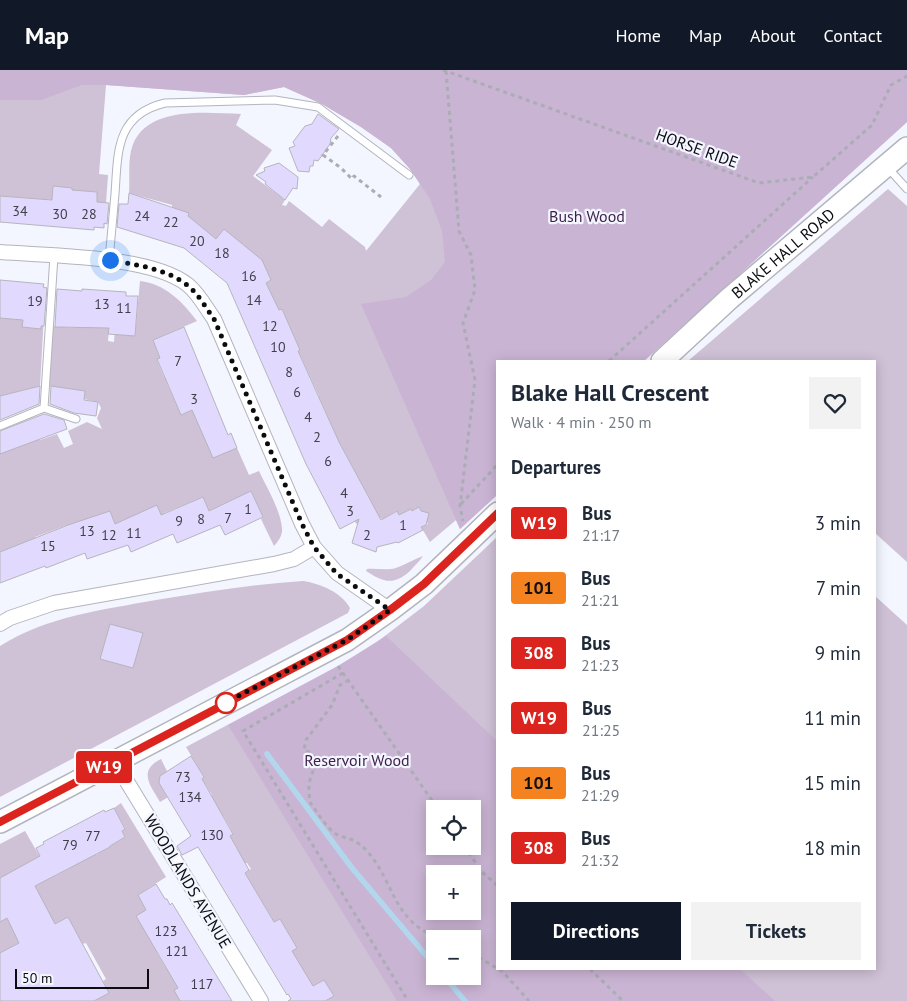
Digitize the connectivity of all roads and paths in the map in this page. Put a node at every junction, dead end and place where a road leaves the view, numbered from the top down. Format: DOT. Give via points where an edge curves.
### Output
graph roads {
  1 [pos="445,70"];
  2 [pos="907,76"];
  3 [pos="345,127"];
  4 [pos="907,148"];
  5 [pos="886,166"];
  6 [pos="409,175"];
  7 [pos="813,177"];
  8 [pos="907,189"];
  9 [pos="381,197"];
  10 [pos="0,252"];
  11 [pos="54,256"];
  12 [pos="110,260"];
  13 [pos="610,360"];
  14 [pos="663,360"];
  15 [pos="44,408"];
  16 [pos="76,419"];
  17 [pos="0,426"];
  18 [pos="496,466"];
  19 [pos="460,506"];
  20 [pos="496,515"];
  21 [pos="472,537"];
  22 [pos="314,547"];
  23 [pos="390,610"];
  24 [pos="0,624"];
  25 [pos="338,666"];
  26 [pos="343,673"];
  27 [pos="348,680"];
  28 [pos="115,762"];
  29 [pos="432,800"];
  30 [pos="0,822"];
  31 [pos="470,855"];
  32 [pos="496,884"];
  33 [pos="426,932"];
  34 [pos="481,958"];
  35 [pos="496,967"];
  36 [pos="500,970"];
  37 [pos="591,970"];
  38 [pos="261,1001"];
  39 [pos="408,1001"];
  40 [pos="529,1001"];
  41 [pos="623,1001"];
  1 -- 7 [label="path, HORSE RIDE" via="759,183"];
  1 -- 19 [label="path" via="459,231 472,255 475,290 463,323 475,380"];
  2 -- 7 [label="path" via="890,85 872,125"];
  3 -- 6 [label="lane"];
  3 -- 9 [label="path" via="323,155"];
  3 -- 12 [label="lane" via="318,107 275,100 165,103 151,107 128,126 119,147"];
  4 -- 5 [label="main road, BLAKE HALL ROAD"];
  5 -- 8 [label="lane"];
  5 -- 14 [label="main road, BLAKE HALL ROAD" via="730,298"];
  7 -- 13 [label="path"];
  10 -- 11 [label="street"];
  11 -- 12 [label="street"];
  11 -- 15 [label="lane"];
  12 -- 22 [label="street" via="162,271 188,285 201,300 214,319"];
  15 -- 16 [label="lane"];
  15 -- 17 [label="lane"];
  18 -- 19 [label="path"];
  19 -- 21 [label="path" via="464,525"];
  20 -- 21 [label="main road"];
  21 -- 23 [label="main road" via="424,584"];
  22 -- 23 [label="street" via="337,574"];
  22 -- 24 [label="street" via="294,560 54,603"];
  23 -- 28 [label="main road" via="347,640"];
  25 -- 26 [label="path"];
  26 -- 27 [label="path"];
  26 -- 39 [label="path" via="243,731"];
  27 -- 29 [label="path"];
  27 -- 33 [label="path" via="340,685 332,705 303,748 313,755 309,798 335,834 349,838 365,849 385,876 397,903 410,921"];
  28 -- 30 [label="main road"];
  28 -- 38 [label="street, WOODLANDS AVENUE"];
  31 -- 32 [label="path"];
  34 -- 35 [label="path"];
  36 -- 40 [label="path"];
  37 -- 41 [label="path"];
}
